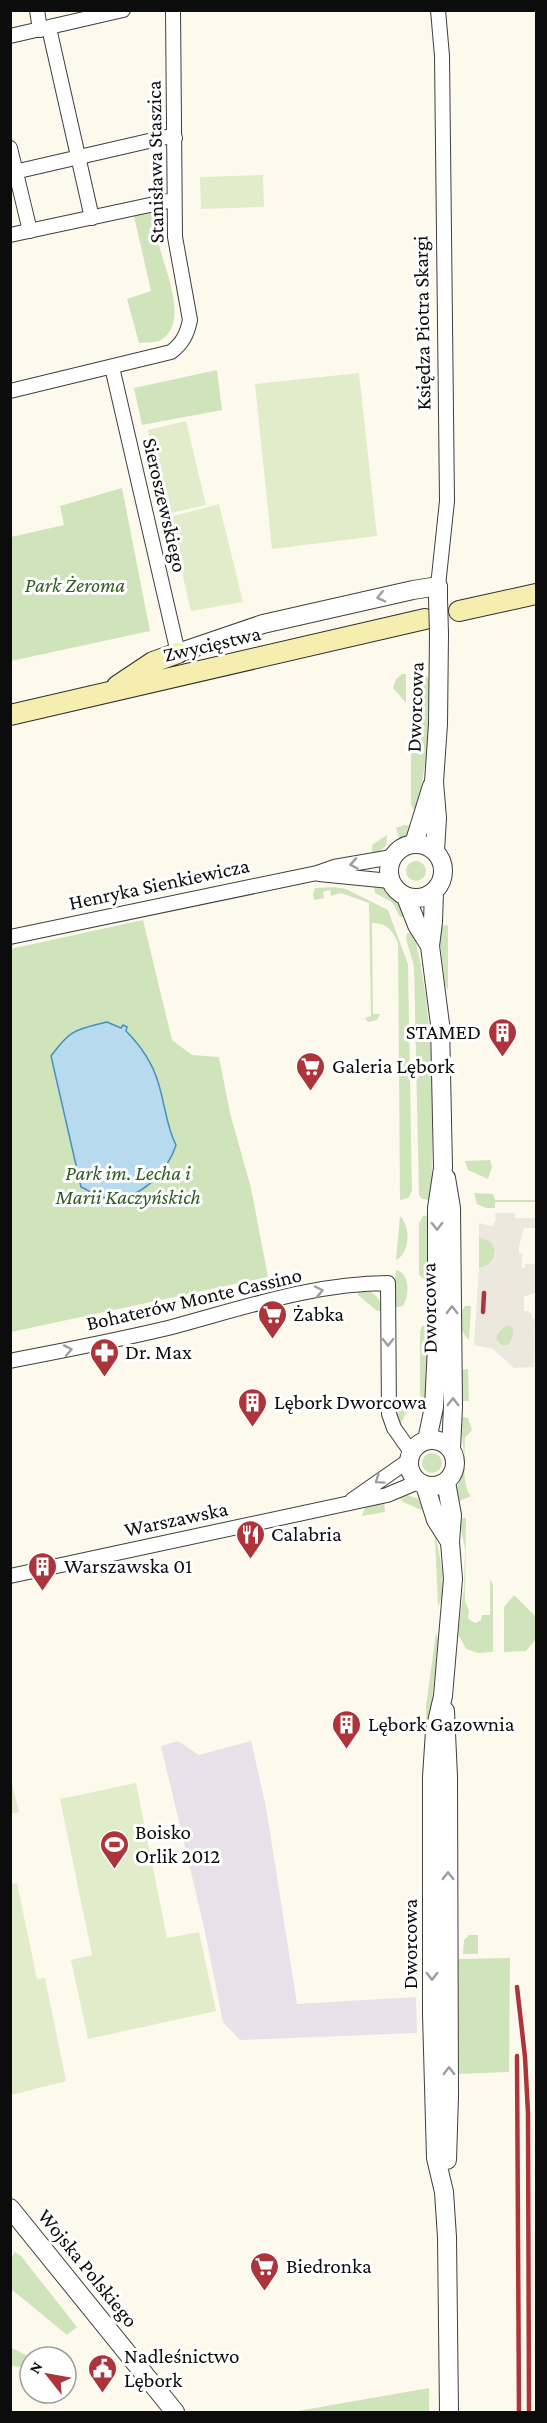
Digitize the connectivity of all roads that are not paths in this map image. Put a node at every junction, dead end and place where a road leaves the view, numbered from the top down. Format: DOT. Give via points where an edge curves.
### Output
graph roads {
  1 [pos="37,10"];
  2 [pos="123,10"];
  3 [pos="173,10"];
  4 [pos="438,10"];
  5 [pos="44,29"];
  6 [pos="10,36"];
  7 [pos="175,138"];
  8 [pos="10,148"];
  9 [pos="79,158"];
  10 [pos="13,173"];
  11 [pos="173,200"];
  12 [pos="92,218"];
  13 [pos="30,231"];
  14 [pos="10,235"];
  15 [pos="112,367"];
  16 [pos="10,391"];
  17 [pos="438,592"];
  18 [pos="537,594"];
  19 [pos="459,611"];
  20 [pos="425,620"];
  21 [pos="440,634"];
  22 [pos="178,653"];
  23 [pos="105,693"];
  24 [pos="10,715"];
  25 [pos="434,782"];
  26 [pos="414,844"];
  27 [pos="435,851"];
  28 [pos="392,857"];
  29 [pos="317,873"];
  30 [pos="390,881"];
  31 [pos="434,892"];
  32 [pos="406,897"];
  33 [pos="10,937"];
  34 [pos="430,946"];
  35 [pos="443,1168"];
  36 [pos="388,1284"];
  37 [pos="10,1361"];
  38 [pos="427,1440"];
  39 [pos="451,1449"];
  40 [pos="410,1456"];
  41 [pos="446,1482"];
  42 [pos="421,1484"];
  43 [pos="350,1501"];
  44 [pos="450,1542"];
  45 [pos="10,1576"];
  46 [pos="10,2208"];
  47 [pos="175,2412"];
  48 [pos="449,2412"];
  1 -- 5 [label="street"];
  2 -- 5 [label="street"];
  3 -- 7 [label="street, Stanisława Staszica"];
  4 -- 17 [label="street, Księdza Piotra Skargi" via="442,56 447,501"];
  5 -- 6 [label="street"];
  5 -- 9 [label="street"];
  7 -- 9 [label="street"];
  7 -- 11 [label="street, Stanisława Staszica"];
  8 -- 10 [label="street"];
  9 -- 10 [label="street"];
  9 -- 12 [label="street"];
  10 -- 13 [label="street"];
  11 -- 12 [label="street"];
  11 -- 15 [label="street, Stanisława Staszica" via="176,246 190,320 187,332 171,352"];
  12 -- 13 [label="street"];
  13 -- 14 [label="street"];
  15 -- 16 [label="street, Stanisława Staszica"];
  15 -- 22 [label="street, Sieroszewskiego"];
  17 -- 21 [label="street, Księdza Piotra Skargi, bridge"];
  17 -- 22 [label="street, one-way" via="413,590 263,624"];
  18 -- 19 [label="main road"];
  20 -- 23 [label="main road, Zwycięstwa"];
  21 -- 25 [label="street, Dworcowa"];
  22 -- 23 [label="main road" via="153,662"];
  23 -- 24 [label="main road, Zwycięstwa"];
  25 -- 26 [label="street, Dworcowa"];
  25 -- 27 [label="street, Dworcowa"];
  26 -- 27 [label="street"];
  26 -- 28 [label="street" via="403,847"];
  27 -- 31 [label="street" via="443,876"];
  28 -- 29 [label="street, Henryka Sienkiewicza, one-way"];
  28 -- 30 [label="street"];
  29 -- 30 [label="street, Henryka Sienkiewicza"];
  29 -- 33 [label="street, Henryka Sienkiewicza"];
  30 -- 32 [label="street"];
  31 -- 32 [label="street" via="421,898"];
  31 -- 34 [label="street, Dworcowa"];
  32 -- 34 [label="street, Dworcowa"];
  34 -- 35 [label="street, Dworcowa" via="440,1024"];
  35 -- 38 [label="street, Dworcowa, one-way" via="437,1208 435,1387"];
  39 -- 35 [label="street, Dworcowa, one-way" via="451,1209"];
  37 -- 36 [label="street, Bohaterów Monte Cassino, one-way" via="137,1336 342,1286"];
  36 -- 40 [label="street, Dworcowa, one-way" via="389,1414"];
  38 -- 39 [label="street" via="436,1440"];
  38 -- 40 [label="street" via="415,1446"];
  39 -- 41 [label="street" via="454,1470"];
  40 -- 42 [label="street" via="412,1476"];
  40 -- 43 [label="street, Warszawska, one-way"];
  41 -- 42 [label="street"];
  41 -- 44 [label="street, Dworcowa" via="452,1515"];
  42 -- 43 [label="street, Warszawska"];
  42 -- 44 [label="street, Dworcowa"];
  43 -- 45 [label="street, Warszawska"];
  44 -- 48 [label="street, Dworcowa" via="453,1579 432,1777"];
  46 -- 47 [label="street, Wojska Polskiego"];
}
